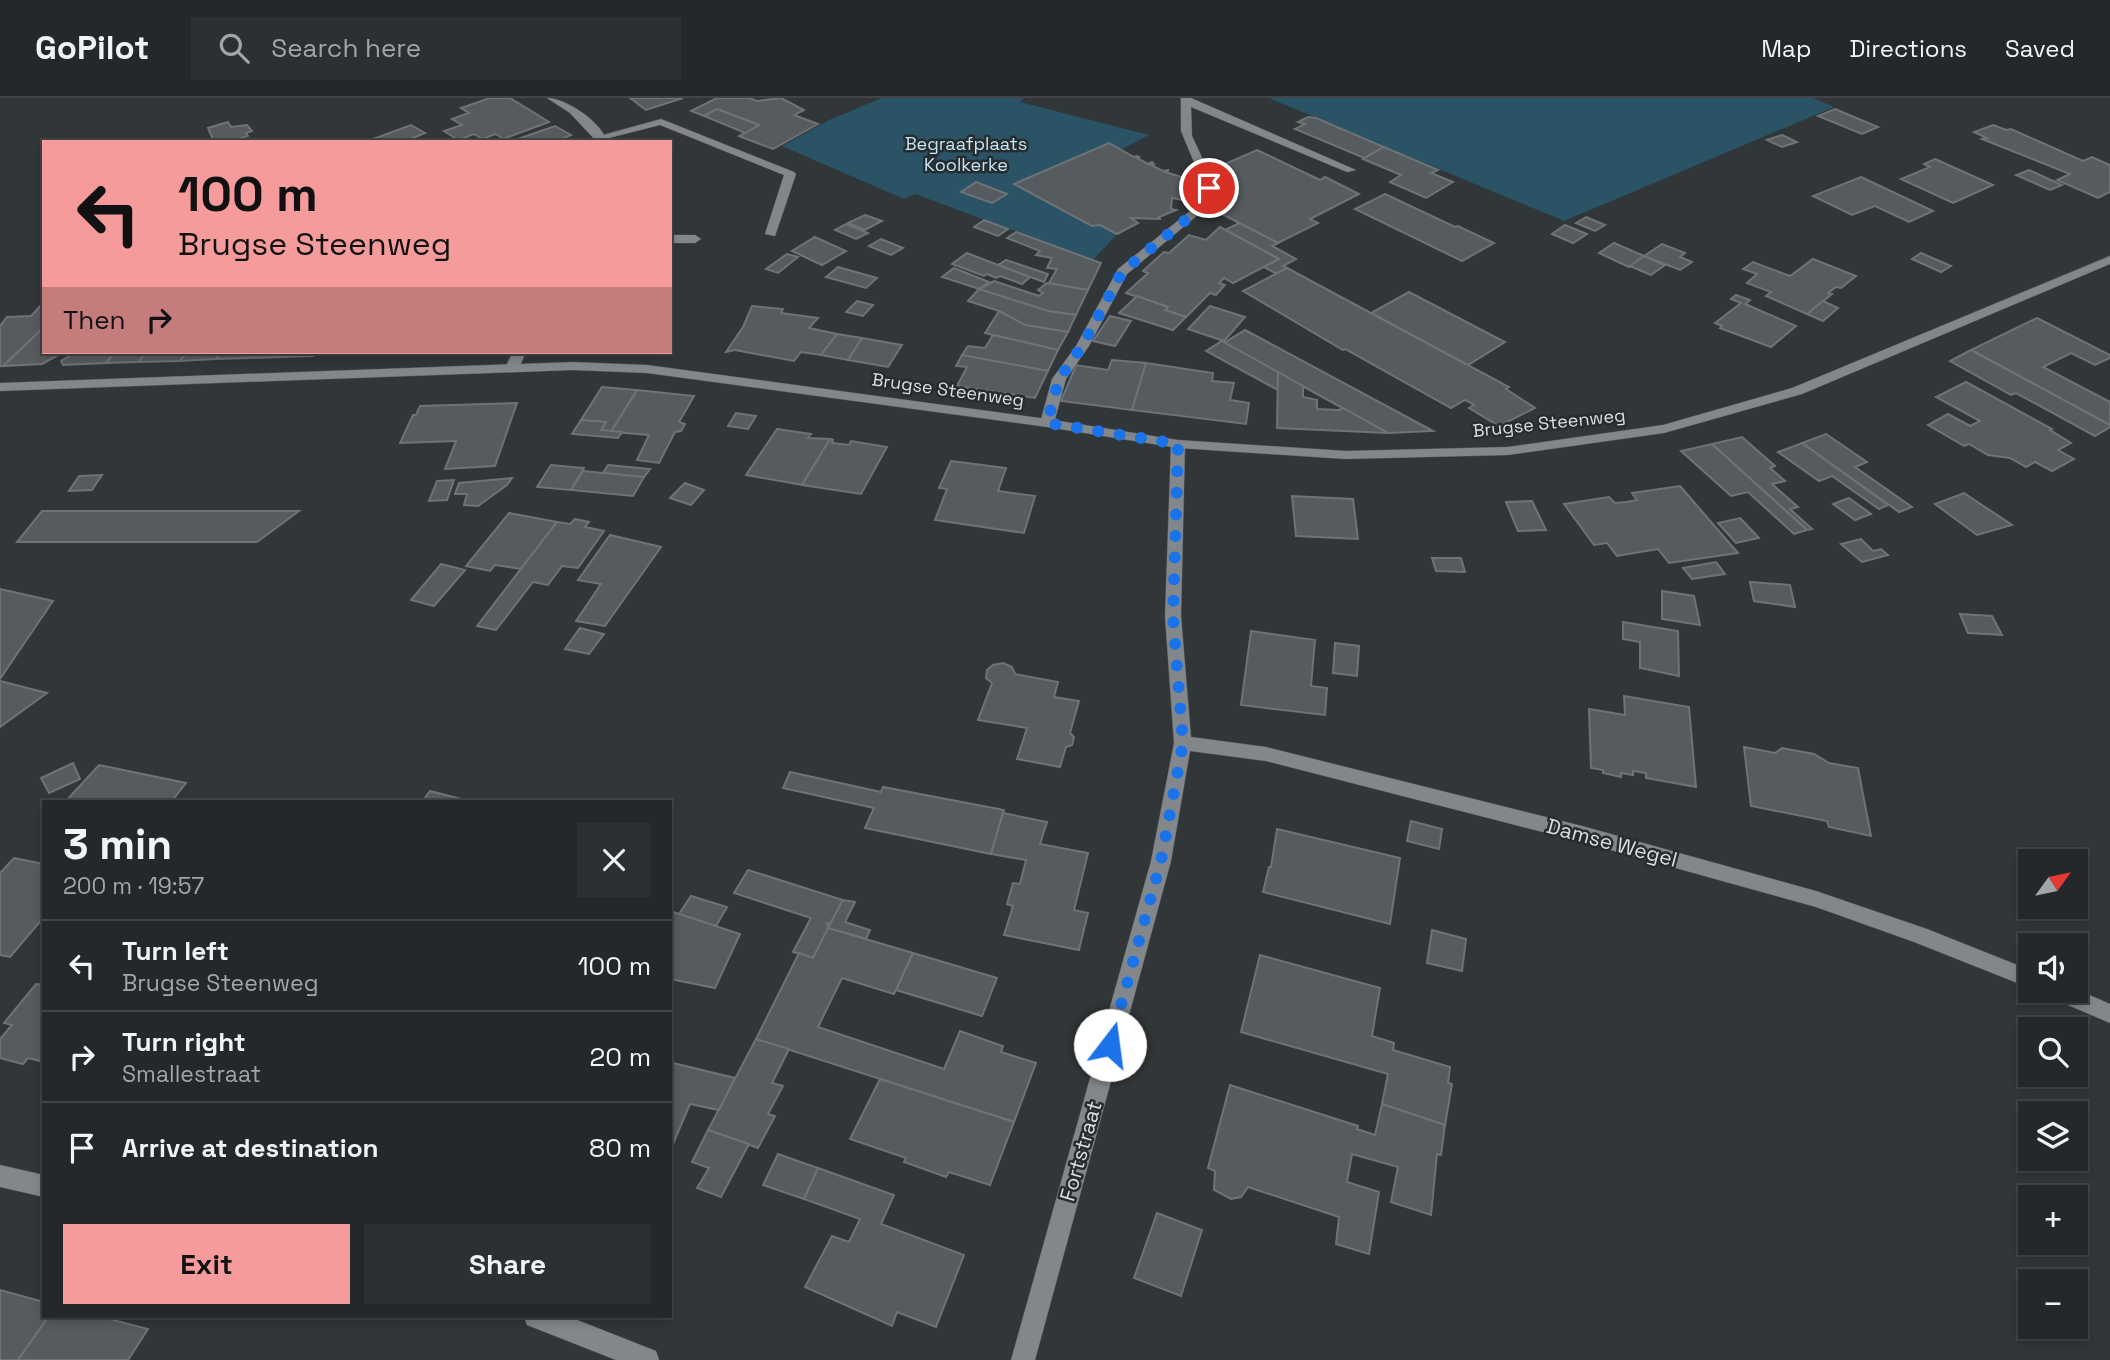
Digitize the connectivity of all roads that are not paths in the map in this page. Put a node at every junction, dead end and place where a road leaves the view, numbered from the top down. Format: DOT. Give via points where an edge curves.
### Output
graph roads {
  1 [pos="552,98"];
  2 [pos="1186,100"];
  3 [pos="601,139"];
  4 [pos="1351,170"];
  5 [pos="771,234"];
  6 [pos="672,239"];
  7 [pos="695,239"];
  8 [pos="2110,260"];
  9 [pos="518,354"];
  10 [pos="512,368"];
  11 [pos="0,387"];
  12 [pos="1047,423"];
  13 [pos="1178,444"];
  14 [pos="1183,743"];
  15 [pos="2018,974"];
  16 [pos="2085,1003"];
  17 [pos="2110,1014"];
  18 [pos="0,1175"];
  19 [pos="42,1186"];
  20 [pos="541,1318"];
  21 [pos="648,1360"];
  22 [pos="1023,1360"];
  1 -- 3 [label="street" via="574,111"];
  2 -- 4 [label="street"];
  2 -- 12 [label="street" via="1189,141 1208,179 1205,204 1122,272 1059,379"];
  3 -- 5 [label="street" via="661,122 790,174"];
  6 -- 7 [label="street"];
  8 -- 13 [label="street, Brugse Steenweg" via="1797,391 1664,429 1496,451 1346,455"];
  9 -- 10 [label="street"];
  10 -- 11 [label="street, Brugse Steenweg"];
  10 -- 12 [label="street, Brugse Steenweg" via="646,369"];
  12 -- 13 [label="street, Brugse Steenweg"];
  13 -- 14 [label="street, Fortstraat" via="1173,617"];
  14 -- 15 [label="street, Damse Wegel" via="1266,754 1621,845 1816,899"];
  14 -- 22 [label="street, Fortstraat" via="1161,861"];
  16 -- 17 [label="street"];
  18 -- 19 [label="street"];
  20 -- 21 [label="street"];
}
